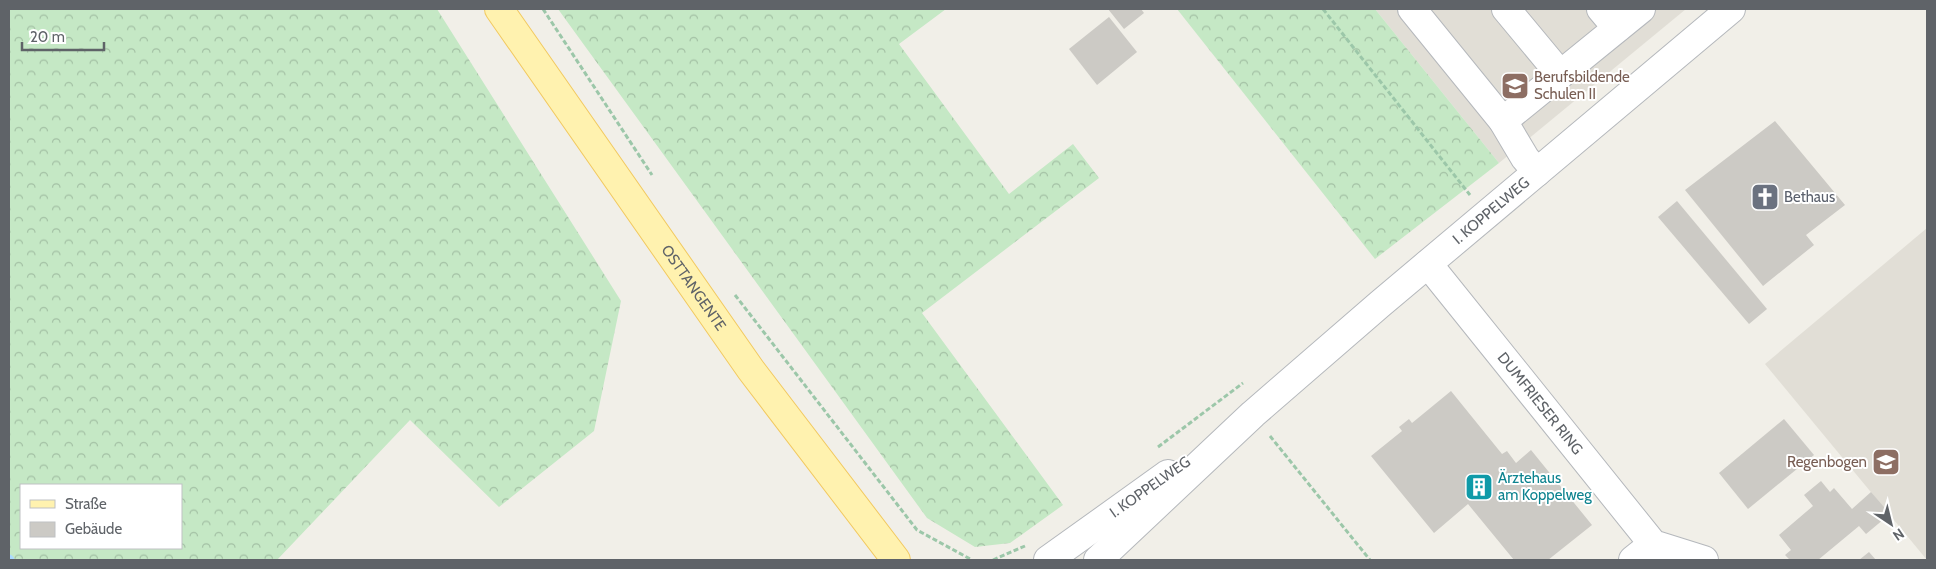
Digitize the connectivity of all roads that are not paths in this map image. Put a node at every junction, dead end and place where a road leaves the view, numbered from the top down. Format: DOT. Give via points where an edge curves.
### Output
graph roads {
  1 [pos="499,9"];
  2 [pos="1412,9"];
  3 [pos="1506,9"];
  4 [pos="1641,9"];
  5 [pos="1731,9"];
  6 [pos="1609,19"];
  7 [pos="1560,74"];
  8 [pos="1503,121"];
  9 [pos="1537,172"];
  10 [pos="1428,264"];
  11 [pos="1253,414"];
  12 [pos="1040,551"];
  13 [pos="1643,552"];
  14 [pos="896,560"];
  15 [pos="1098,560"];
  16 [pos="1704,560"];
  1 -- 14 [label="main road, OSTTANGENTE" via="751,370"];
  2 -- 8 [label="street"];
  3 -- 7 [label="street"];
  4 -- 6 [label="street"];
  5 -- 9 [label="street, I. KOPPELWEG"];
  6 -- 7 [label="street"];
  7 -- 8 [label="street"];
  8 -- 9 [label="street"];
  9 -- 10 [label="street, I. KOPPELWEG"];
  10 -- 11 [label="street, I. KOPPELWEG"];
  10 -- 13 [label="street, DUMFRIESER RING"];
  11 -- 12 [label="street, I. KOPPELWEG"];
  11 -- 15 [label="street, I. KOPPELWEG"];
  13 -- 16 [label="street, DUMFRIESER RING"];
}
